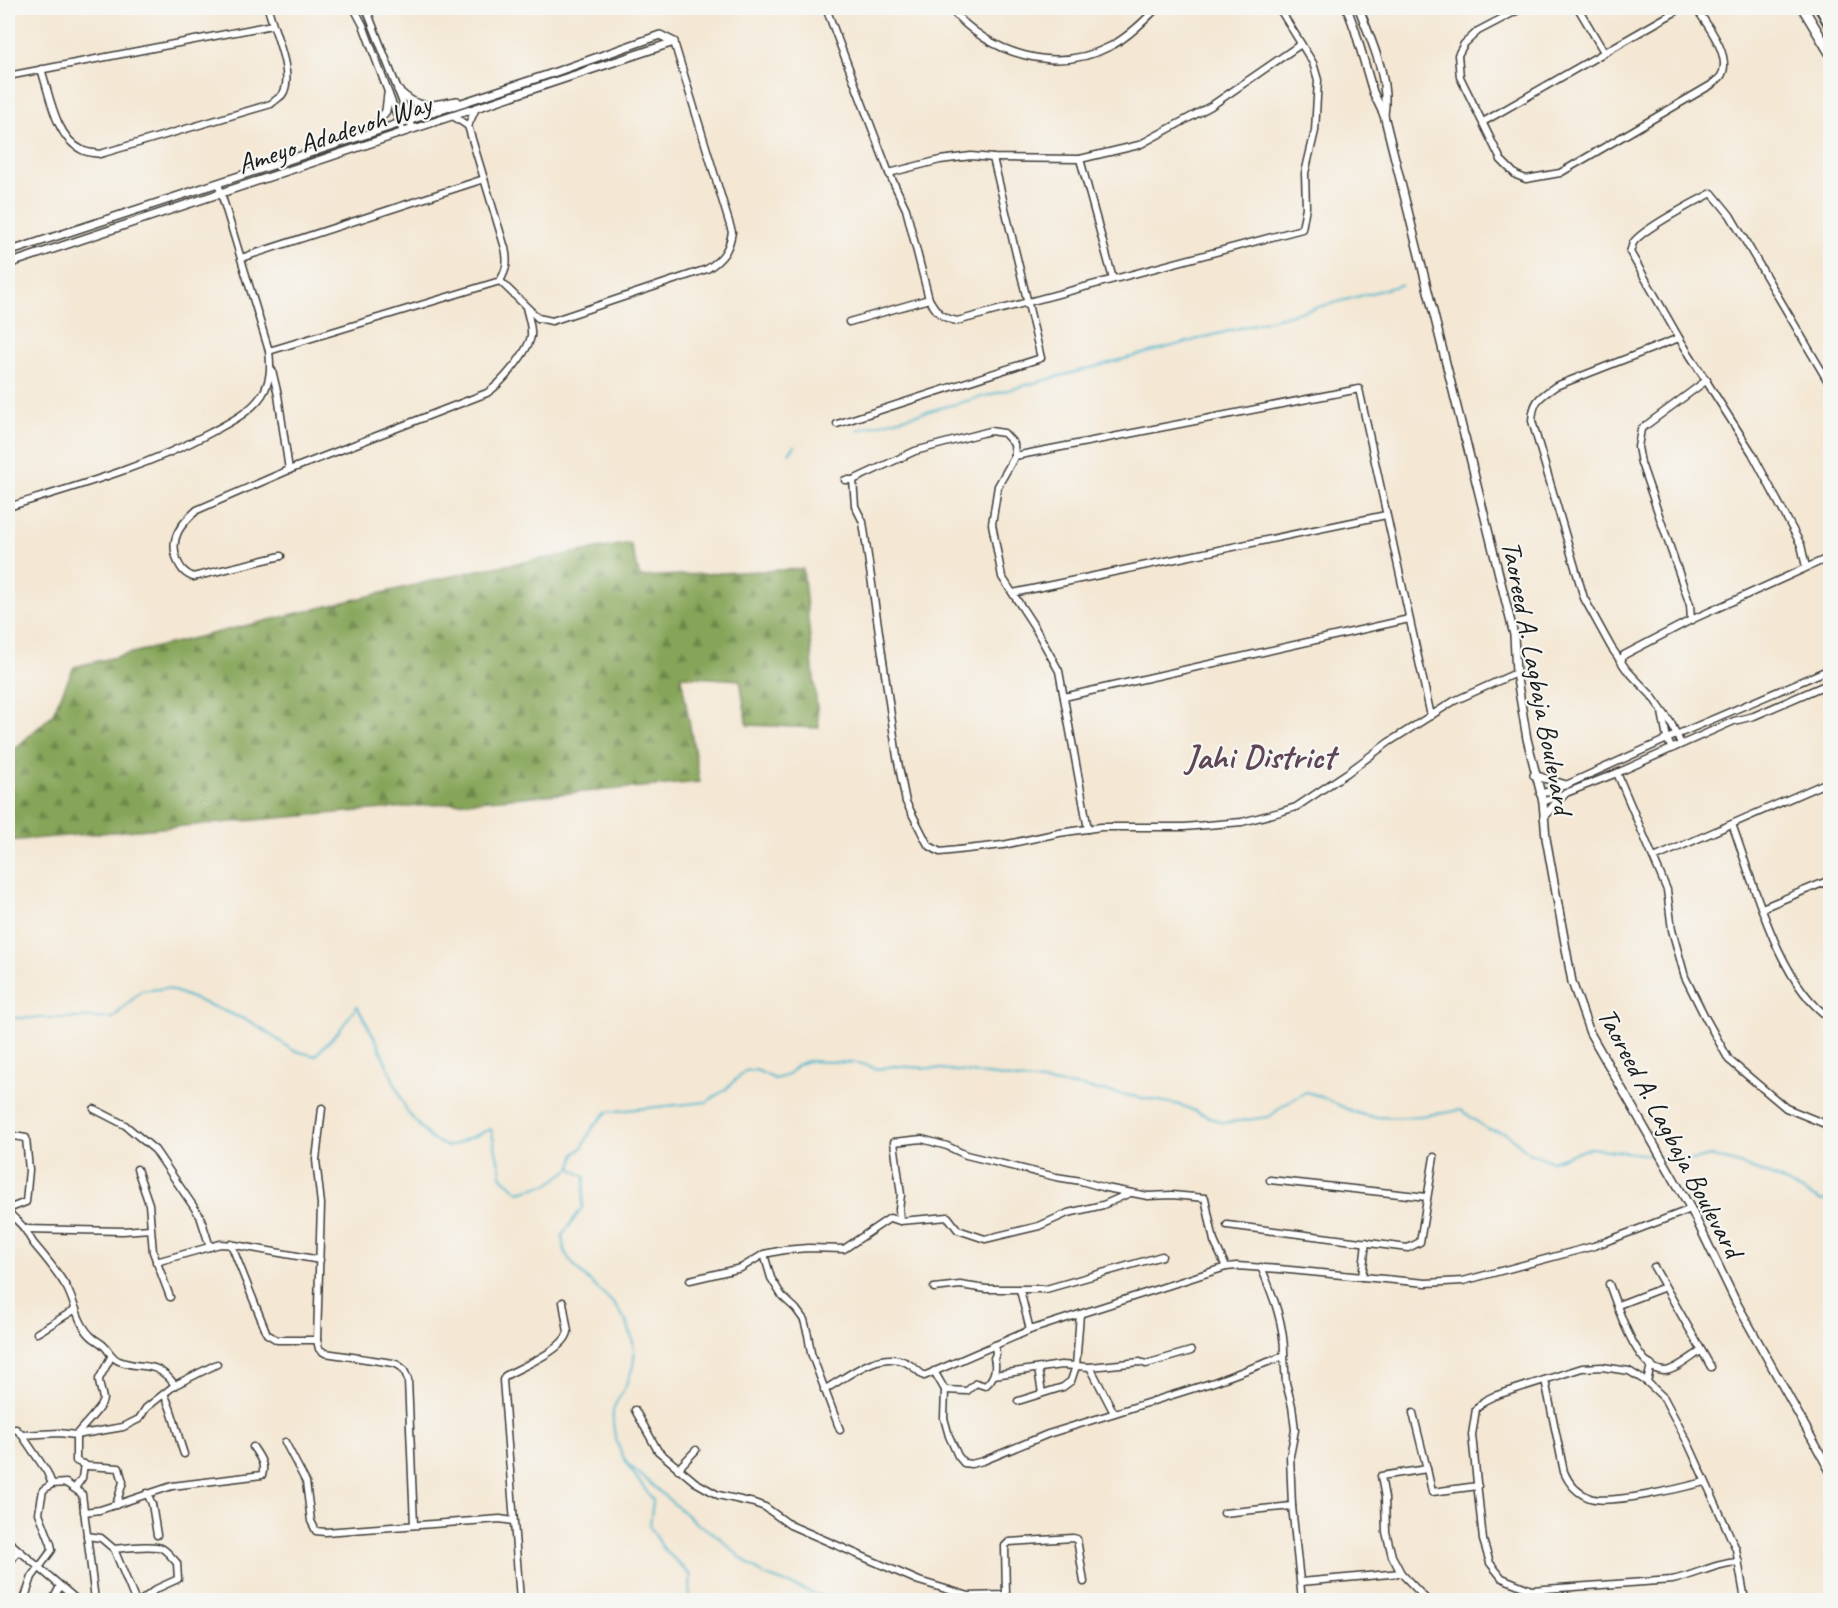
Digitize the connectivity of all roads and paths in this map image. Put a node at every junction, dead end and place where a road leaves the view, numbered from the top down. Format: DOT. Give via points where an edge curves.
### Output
graph roads {
  1 [pos="268,8"];
  2 [pos="354,8"];
  3 [pos="366,8"];
  4 [pos="826,8"];
  5 [pos="950,8"];
  6 [pos="1157,8"];
  7 [pos="1279,8"];
  8 [pos="1347,8"];
  9 [pos="1359,8"];
  10 [pos="1522,8"];
  11 [pos="1578,8"];
  12 [pos="1682,8"];
  13 [pos="1696,8"];
  14 [pos="1803,8"];
  15 [pos="1821,8"];
  16 [pos="1830,24"];
  17 [pos="272,25"];
  18 [pos="674,42"];
  19 [pos="1301,44"];
  20 [pos="1604,52"];
  21 [pos="1830,53"];
  22 [pos="41,69"];
  23 [pos="8,76"];
  24 [pos="398,90"];
  25 [pos="388,94"];
  26 [pos="477,98"];
  27 [pos="476,108"];
  28 [pos="1384,115"];
  29 [pos="453,116"];
  30 [pos="410,120"];
  31 [pos="1483,122"];
  32 [pos="399,123"];
  33 [pos="468,126"];
  34 [pos="413,129"];
  35 [pos="403,132"];
  36 [pos="370,133"];
  37 [pos="993,158"];
  38 [pos="1080,159"];
  39 [pos="889,173"];
  40 [pos="484,179"];
  41 [pos="218,183"];
  42 [pos="221,193"];
  43 [pos="8,251"];
  44 [pos="241,258"];
  45 [pos="10,263"];
  46 [pos="1113,279"];
  47 [pos="500,281"];
  48 [pos="930,299"];
  49 [pos="1029,301"];
  50 [pos="526,307"];
  51 [pos="849,322"];
  52 [pos="1679,338"];
  53 [pos="269,351"];
  54 [pos="271,368"];
  55 [pos="1707,380"];
  56 [pos="1830,385"];
  57 [pos="837,424"];
  58 [pos="1465,436"];
  59 [pos="1015,456"];
  60 [pos="289,470"];
  61 [pos="8,507"];
  62 [pos="1483,508"];
  63 [pos="1386,515"];
  64 [pos="281,556"];
  65 [pos="1830,557"];
  66 [pos="1806,567"];
  67 [pos="1013,593"];
  68 [pos="1409,619"];
  69 [pos="1690,620"];
  70 [pos="1621,661"];
  71 [pos="1830,669"];
  72 [pos="1516,673"];
  73 [pos="1830,683"];
  74 [pos="1064,697"];
  75 [pos="1662,710"];
  76 [pos="1431,716"];
  77 [pos="1676,735"];
  78 [pos="1667,739"];
  79 [pos="1681,744"];
  80 [pos="1672,749"];
  81 [pos="1617,773"];
  82 [pos="1534,775"];
  83 [pos="1830,781"];
  84 [pos="1566,785"];
  85 [pos="1540,794"];
  86 [pos="1563,795"];
  87 [pos="1543,802"];
  88 [pos="1544,817"];
  89 [pos="1732,824"];
  90 [pos="1088,829"];
  91 [pos="1654,858"];
  92 [pos="1830,880"];
  93 [pos="1762,908"];
  94 [pos="1830,1018"];
  95 [pos="322,1108"];
  96 [pos="94,1109"];
  97 [pos="1830,1126"];
  98 [pos="8,1135"];
  99 [pos="1434,1157"];
  100 [pos="137,1169"];
  101 [pos="1270,1180"];
  102 [pos="1131,1193"];
  103 [pos="1428,1197"];
  104 [pos="1691,1209"];
  105 [pos="8,1211"];
  106 [pos="900,1221"];
  107 [pos="1227,1225"];
  108 [pos="24,1229"];
  109 [pos="150,1229"];
  110 [pos="1366,1242"];
  111 [pos="231,1244"];
  112 [pos="210,1247"];
  113 [pos="764,1254"];
  114 [pos="1162,1256"];
  115 [pos="320,1260"];
  116 [pos="156,1262"];
  117 [pos="1226,1267"];
  118 [pos="1654,1267"];
  119 [pos="1261,1268"];
  120 [pos="1362,1277"];
  121 [pos="690,1280"];
  122 [pos="1609,1284"];
  123 [pos="1665,1287"];
  124 [pos="934,1288"];
  125 [pos="1020,1290"];
  126 [pos="170,1297"];
  127 [pos="563,1302"];
  128 [pos="1618,1305"];
  129 [pos="76,1309"];
  130 [pos="1080,1314"];
  131 [pos="1030,1330"];
  132 [pos="37,1333"];
  133 [pos="317,1340"];
  134 [pos="995,1345"];
  135 [pos="1191,1351"];
  136 [pos="1701,1351"];
  137 [pos="1284,1356"];
  138 [pos="111,1357"];
  139 [pos="217,1364"];
  140 [pos="1650,1365"];
  141 [pos="1076,1366"];
  142 [pos="1711,1367"];
  143 [pos="1090,1368"];
  144 [pos="1038,1369"];
  145 [pos="934,1371"];
  146 [pos="994,1375"];
  147 [pos="1545,1380"];
  148 [pos="1647,1382"];
  149 [pos="176,1385"];
  150 [pos="824,1390"];
  151 [pos="945,1390"];
  152 [pos="1042,1393"];
  153 [pos="164,1394"];
  154 [pos="1018,1401"];
  155 [pos="635,1410"];
  156 [pos="1114,1413"];
  157 [pos="1413,1413"];
  158 [pos="8,1430"];
  159 [pos="840,1430"];
  160 [pos="22,1435"];
  161 [pos="76,1435"];
  162 [pos="285,1442"];
  163 [pos="253,1447"];
  164 [pos="696,1450"];
  165 [pos="184,1454"];
  166 [pos="84,1464"];
  167 [pos="678,1469"];
  168 [pos="1427,1469"];
  169 [pos="1830,1471"];
  170 [pos="1706,1482"];
  171 [pos="52,1484"];
  172 [pos="1478,1486"];
  173 [pos="75,1488"];
  174 [pos="147,1492"];
  175 [pos="116,1504"];
  176 [pos="1292,1506"];
  177 [pos="84,1512"];
  178 [pos="1224,1513"];
  179 [pos="513,1521"];
  180 [pos="414,1525"];
  181 [pos="157,1534"];
  182 [pos="87,1536"];
  183 [pos="8,1541"];
  184 [pos="114,1549"];
  185 [pos="18,1551"];
  186 [pos="1739,1562"];
  187 [pos="8,1565"];
  188 [pos="38,1568"];
  189 [pos="1401,1573"];
  190 [pos="1084,1582"];
  191 [pos="1301,1582"];
  192 [pos="59,1588"];
  193 [pos="1007,1598"];
  194 [pos="24,1600"];
  195 [pos="53,1600"];
  196 [pos="76,1600"];
  197 [pos="95,1600"];
  198 [pos="135,1600"];
  199 [pos="142,1600"];
  200 [pos="520,1600"];
  201 [pos="1302,1600"];
  202 [pos="1427,1600"];
  203 [pos="1745,1600"];
  1 -- 17 [label="street"];
  2 -- 25 [label="street"];
  3 -- 24 [label="street"];
  4 -- 39 [label="street"];
  5 -- 6 [label="street" via="974,32 998,46 1015,53 1059,60 1112,45"];
  7 -- 19 [label="street"];
  8 -- 28 [label="street, Taoreed A. Lagbaja Boulevard"];
  9 -- 28 [label="street, Taoreed A. Lagbaja Boulevard" via="1382,72"];
  10 -- 31 [label="street" via="1478,31 1458,55 1460,76"];
  11 -- 20 [label="street"];
  12 -- 20 [label="street"];
  13 -- 31 [label="street" via="1722,50 1721,76 1560,173 1526,179 1516,175 1501,160"];
  14 -- 21 [label="highway"];
  15 -- 16 [label="highway"];
  17 -- 22 [label="street"];
  17 -- 22 [label="street" via="288,72 282,95 271,104 100,154 83,151 61,129"];
  18 -- 26 [label="street, Ameyo Adadevoh Way" via="660,35"];
  18 -- 27 [label="street, Ameyo Adadevoh Way"];
  18 -- 50 [label="street" via="732,232 729,248 720,261 707,269 552,321 538,318"];
  19 -- 38 [label="street" via="1167,132 1139,146"];
  19 -- 46 [label="street" via="1318,80 1302,229"];
  20 -- 31 [label="street"];
  22 -- 23 [label="street"];
  24 -- 26 [label="street" via="419,105"];
  24 -- 30 [label="street"];
  25 -- 32 [label="street"];
  25 -- 36 [label="street" via="387,111"];
  26 -- 30 [label="street, Ameyo Adadevoh Way"];
  27 -- 29 [label="street, Ameyo Adadevoh Way"];
  27 -- 33 [label="street"];
  28 -- 62 [label="street, Taoreed A. Lagbaja Boulevard"];
  29 -- 33 [label="street"];
  29 -- 34 [label="street, Ameyo Adadevoh Way"];
  30 -- 32 [label="street, Ameyo Adadevoh Way"];
  30 -- 34 [label="street"];
  32 -- 35 [label="street"];
  32 -- 36 [label="street, Ameyo Adadevoh Way"];
  33 -- 40 [label="street"];
  34 -- 35 [label="street, Ameyo Adadevoh Way"];
  35 -- 42 [label="street, Ameyo Adadevoh Way"];
  36 -- 41 [label="street, Ameyo Adadevoh Way"];
  37 -- 38 [label="street"];
  37 -- 39 [label="street" via="940,160"];
  37 -- 49 [label="street"];
  38 -- 46 [label="street"];
  39 -- 48 [label="street" via="906,209"];
  40 -- 44 [label="street"];
  40 -- 47 [label="street" via="508,261"];
  41 -- 42 [label="street"];
  41 -- 43 [label="street, Ameyo Adadevoh Way"];
  42 -- 44 [label="street"];
  42 -- 45 [label="street, Ameyo Adadevoh Way"];
  43 -- 45 [label="street"];
  44 -- 53 [label="street"];
  46 -- 49 [label="street"];
  47 -- 50 [label="street"];
  47 -- 53 [label="street"];
  48 -- 49 [label="street" via="936,312 957,321"];
  48 -- 51 [label="street"];
  49 -- 57 [label="street" via="1041,358"];
  50 -- 60 [label="street" via="531,329 528,348 495,388"];
  52 -- 55 [label="street"];
  52 -- 56 [label="street" via="1630,252 1638,237 1712,193 1730,215"];
  52 -- 70 [label="street" via="1556,386 1539,397 1532,408 1532,421 1584,598"];
  53 -- 54 [label="street"];
  54 -- 60 [label="street"];
  54 -- 61 [label="street" via="268,384 243,414 197,440 111,476"];
  55 -- 66 [label="street" via="1792,526 1802,545"];
  55 -- 69 [label="street" via="1641,429 1638,447 1690,605"];
  58 -- 62 [label="street, Taoreed A. Lagbaja Boulevard"];
  59 -- 63 [label="street" via="1359,389"];
  59 -- 67 [label="street" via="998,486 992,524 1002,577"];
  59 -- 90 [label="street" via="1014,444 1004,433 990,431 915,451 849,480 863,522 897,757 906,802 928,845 940,852"];
  60 -- 64 [label="street" via="197,510 175,537 174,550 181,570 193,577"];
  62 -- 72 [label="street, Taoreed A. Lagbaja Boulevard" via="1514,636"];
  63 -- 67 [label="street"];
  63 -- 68 [label="street"];
  65 -- 66 [label="street"];
  66 -- 69 [label="street"];
  67 -- 74 [label="street" via="1059,671"];
  68 -- 74 [label="street"];
  68 -- 76 [label="street"];
  69 -- 70 [label="street" via="1624,655"];
  70 -- 75 [label="street"];
  71 -- 77 [label="street"];
  72 -- 76 [label="street" via="1454,701"];
  72 -- 82 [label="street, Taoreed A. Lagbaja Boulevard"];
  73 -- 79 [label="street"];
  74 -- 90 [label="street"];
  75 -- 77 [label="street"];
  75 -- 78 [label="street"];
  76 -- 90 [label="street" via="1296,807 1242,822"];
  77 -- 78 [label="street"];
  77 -- 79 [label="street"];
  78 -- 80 [label="street"];
  78 -- 84 [label="street"];
  79 -- 80 [label="street"];
  80 -- 81 [label="street"];
  81 -- 86 [label="street"];
  81 -- 91 [label="street"];
  82 -- 84 [label="street"];
  82 -- 85 [label="street, Taoreed A. Lagbaja Boulevard"];
  83 -- 89 [label="street"];
  84 -- 85 [label="street"];
  85 -- 87 [label="street, Taoreed A. Lagbaja Boulevard"];
  86 -- 87 [label="street"];
  86 -- 88 [label="street"];
  87 -- 88 [label="street, Taoreed A. Lagbaja Boulevard"];
  88 -- 104 [label="street, Taoreed A. Lagbaja Boulevard" via="1572,982 1590,1033"];
  89 -- 91 [label="street"];
  89 -- 93 [label="street"];
  91 -- 97 [label="street" via="1667,890 1672,930 1685,976 1730,1060 1786,1108"];
  92 -- 93 [label="street"];
  93 -- 94 [label="street" via="1776,946 1804,995"];
  95 -- 115 [label="street" via="316,1160 321,1204"];
  96 -- 112 [label="street" via="125,1125 156,1150 200,1216"];
  98 -- 105 [label="street" via="26,1138 29,1170 26,1202"];
  99 -- 103 [label="street"];
  100 -- 109 [label="street" via="149,1204"];
  101 -- 103 [label="street"];
  102 -- 106 [label="street" via="1039,1226 985,1239 958,1230 948,1217"];
  102 -- 106 [label="street" via="966,1155 922,1139 894,1142"];
  102 -- 117 [label="street" via="1205,1198 1214,1241"];
  103 -- 110 [label="street" via="1420,1242 1408,1248"];
  104 -- 120 [label="street" via="1594,1246 1464,1281 1426,1283"];
  104 -- 169 [label="street, Taoreed A. Lagbaja Boulevard" via="1736,1302"];
  105 -- 108 [label="street"];
  106 -- 113 [label="street" via="890,1218 844,1249 808,1248"];
  107 -- 110 [label="street"];
  108 -- 109 [label="street"];
  108 -- 129 [label="street" via="61,1278"];
  109 -- 116 [label="street"];
  110 -- 120 [label="street"];
  111 -- 112 [label="street"];
  111 -- 115 [label="street"];
  111 -- 133 [label="street" via="267,1334 277,1341"];
  112 -- 116 [label="street"];
  113 -- 121 [label="street" via="741,1268"];
  113 -- 150 [label="street" via="771,1278 804,1320"];
  114 -- 125 [label="street" via="1046,1289"];
  115 -- 133 [label="street"];
  116 -- 126 [label="street"];
  117 -- 119 [label="street"];
  117 -- 130 [label="street"];
  118 -- 123 [label="street"];
  119 -- 120 [label="street"];
  119 -- 137 [label="street" via="1279,1316"];
  122 -- 128 [label="street"];
  123 -- 128 [label="street"];
  123 -- 136 [label="street"];
  124 -- 125 [label="street" via="960,1285"];
  125 -- 131 [label="street"];
  127 -- 179 [label="street" via="567,1337 503,1380"];
  128 -- 140 [label="street" via="1635,1348"];
  129 -- 132 [label="street"];
  129 -- 138 [label="street" via="90,1336"];
  130 -- 131 [label="street"];
  130 -- 141 [label="street"];
  131 -- 134 [label="street"];
  133 -- 180 [label="street" via="319,1349 325,1353 393,1363 405,1371"];
  134 -- 145 [label="street"];
  134 -- 146 [label="street"];
  135 -- 143 [label="street" via="1146,1364"];
  136 -- 140 [label="street" via="1668,1371"];
  136 -- 142 [label="street"];
  137 -- 156 [label="street"];
  137 -- 176 [label="street" via="1296,1430 1290,1456"];
  138 -- 149 [label="street" via="158,1369"];
  138 -- 161 [label="street" via="99,1379 101,1408"];
  139 -- 149 [label="street"];
  140 -- 148 [label="street"];
  141 -- 143 [label="street"];
  141 -- 144 [label="street"];
  141 -- 152 [label="street" via="1071,1381"];
  143 -- 156 [label="street"];
  144 -- 146 [label="street"];
  144 -- 152 [label="street"];
  145 -- 150 [label="street" via="924,1376 908,1362 884,1359"];
  145 -- 151 [label="street"];
  146 -- 151 [label="street" via="986,1386 976,1383 967,1391"];
  147 -- 148 [label="street" via="1582,1368 1602,1367 1629,1371"];
  147 -- 170 [label="street" via="1564,1472 1577,1491 1606,1500"];
  147 -- 172 [label="street" via="1494,1396 1476,1409 1472,1435"];
  148 -- 170 [label="street" via="1664,1398"];
  149 -- 153 [label="street"];
  150 -- 159 [label="street"];
  151 -- 156 [label="street" via="944,1418 949,1436 958,1456 970,1464"];
  152 -- 154 [label="street"];
  153 -- 161 [label="street" via="133,1423"];
  153 -- 165 [label="street"];
  155 -- 167 [label="street" via="654,1445"];
  157 -- 168 [label="street"];
  158 -- 160 [label="street" via="16,1429"];
  160 -- 161 [label="street"];
  160 -- 171 [label="street"];
  161 -- 166 [label="street" via="76,1461"];
  162 -- 180 [label="street" via="306,1482 316,1531"];
  163 -- 174 [label="street" via="261,1459 262,1475"];
  164 -- 167 [label="street"];
  166 -- 173 [label="street" via="82,1478"];
  166 -- 175 [label="street" via="118,1468 123,1482"];
  167 -- 193 [label="street" via="718,1495 765,1507 790,1525 919,1581 969,1596"];
  168 -- 172 [label="street" via="1432,1492"];
  168 -- 189 [label="street" via="1381,1476 1386,1532"];
  170 -- 186 [label="street"];
  171 -- 173 [label="street" via="66,1482"];
  171 -- 188 [label="street" via="43,1490 39,1513 52,1550"];
  172 -- 186 [label="street" via="1483,1540 1490,1563 1502,1578 1531,1590 1672,1580 1714,1565"];
  173 -- 177 [label="street" via="82,1494"];
  174 -- 175 [label="street"];
  174 -- 181 [label="street"];
  175 -- 177 [label="street"];
  176 -- 178 [label="street"];
  176 -- 191 [label="street"];
  177 -- 182 [label="street"];
  179 -- 180 [label="street"];
  179 -- 200 [label="street"];
  182 -- 184 [label="street" via="101,1538"];
  182 -- 197 [label="street"];
  183 -- 185 [label="street"];
  184 -- 198 [label="street"];
  184 -- 199 [label="street" via="153,1546 163,1549 177,1563 178,1579"];
  185 -- 187 [label="street"];
  185 -- 188 [label="street"];
  186 -- 203 [label="street"];
  188 -- 192 [label="street"];
  188 -- 194 [label="street"];
  189 -- 191 [label="street"];
  189 -- 202 [label="street"];
  190 -- 193 [label="street" via="1077,1539 1009,1542 1005,1546"];
  191 -- 201 [label="street"];
  192 -- 195 [label="street"];
  192 -- 196 [label="street"];
}
